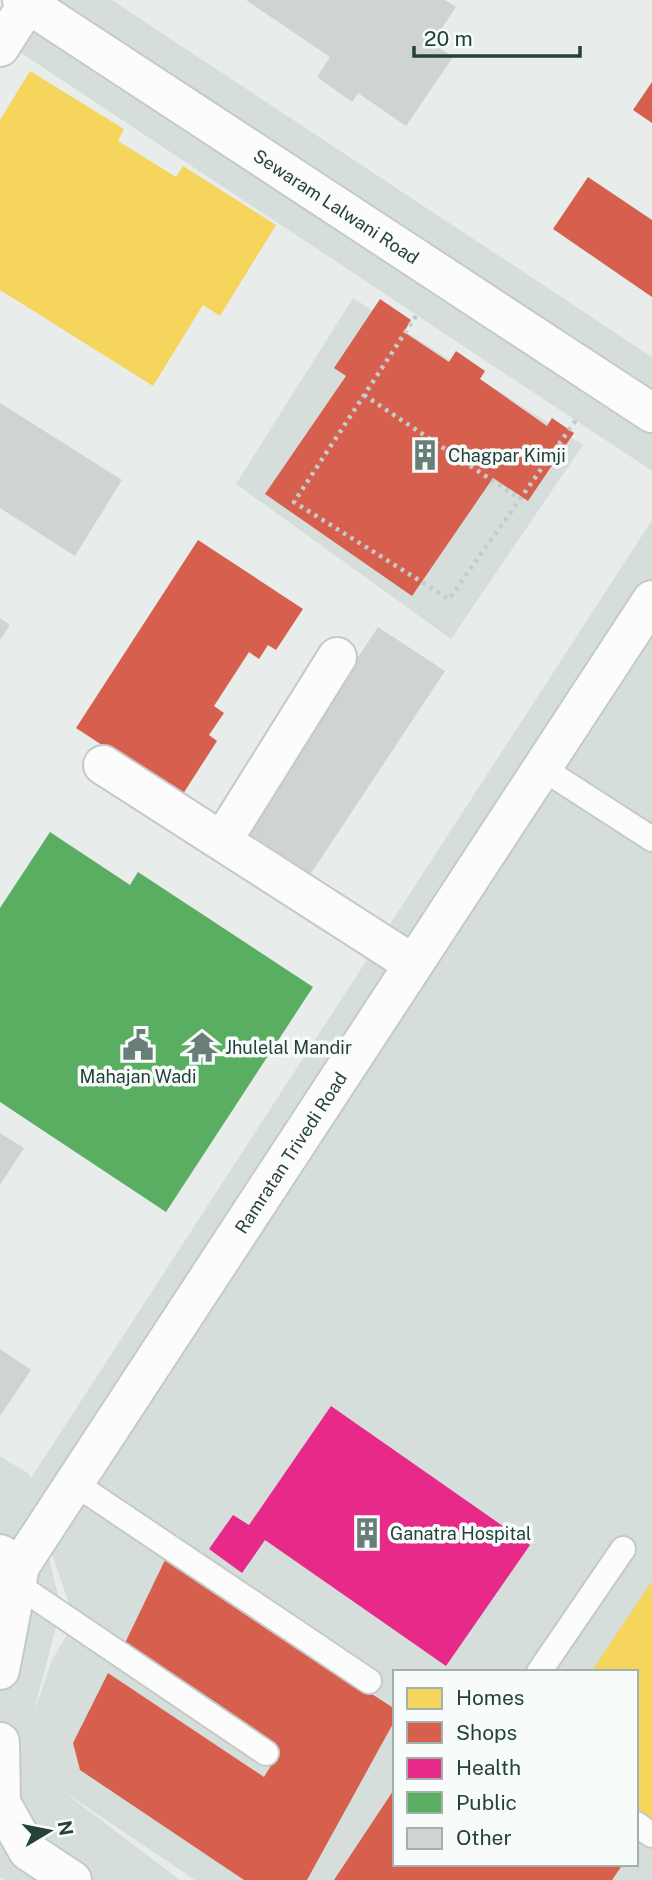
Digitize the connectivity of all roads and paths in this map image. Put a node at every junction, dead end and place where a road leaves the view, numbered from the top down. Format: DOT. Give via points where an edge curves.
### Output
graph roads {
  1 [pos="27,1"];
  2 [pos="0,47"];
  3 [pos="444,275"];
  4 [pos="603,382"];
  5 [pos="364,395"];
  6 [pos="652,413"];
  7 [pos="520,499"];
  8 [pos="652,600"];
  9 [pos="337,657"];
  10 [pos="103,765"];
  11 [pos="542,768"];
  12 [pos="652,839"];
  13 [pos="222,841"];
  14 [pos="413,964"];
  15 [pos="74,1483"];
  16 [pos="623,1549"];
  17 [pos="12,1568"];
  18 [pos="0,1670"];
  19 [pos="539,1670"];
  20 [pos="369,1681"];
  21 [pos="0,1742"];
  22 [pos="266,1754"];
  23 [pos="72,1880"];
  1 -- 2 [label="street"];
  1 -- 3 [label="street, Sewaram Lalwani Road"];
  3 -- 4 [label="street, Sewaram Lalwani Road"];
  3 -- 5 [label="path"];
  4 -- 6 [label="street, Sewaram Lalwani Road"];
  4 -- 7 [label="path"];
  5 -- 7 [label="path"];
  5 -- 7 [label="path" via="294,502 449,599"];
  8 -- 11 [label="street, Ramratan Trivedi Road"];
  9 -- 13 [label="street"];
  10 -- 13 [label="street"];
  11 -- 12 [label="lane"];
  11 -- 14 [label="street, Ramratan Trivedi Road"];
  13 -- 14 [label="street"];
  14 -- 15 [label="street, Ramratan Trivedi Road"];
  15 -- 17 [label="street, Ramratan Trivedi Road"];
  15 -- 20 [label="lane"];
  16 -- 19 [label="lane"];
  17 -- 18 [label="street"];
  17 -- 22 [label="lane"];
  21 -- 23 [label="street" via="1,1803 29,1851"];
}
